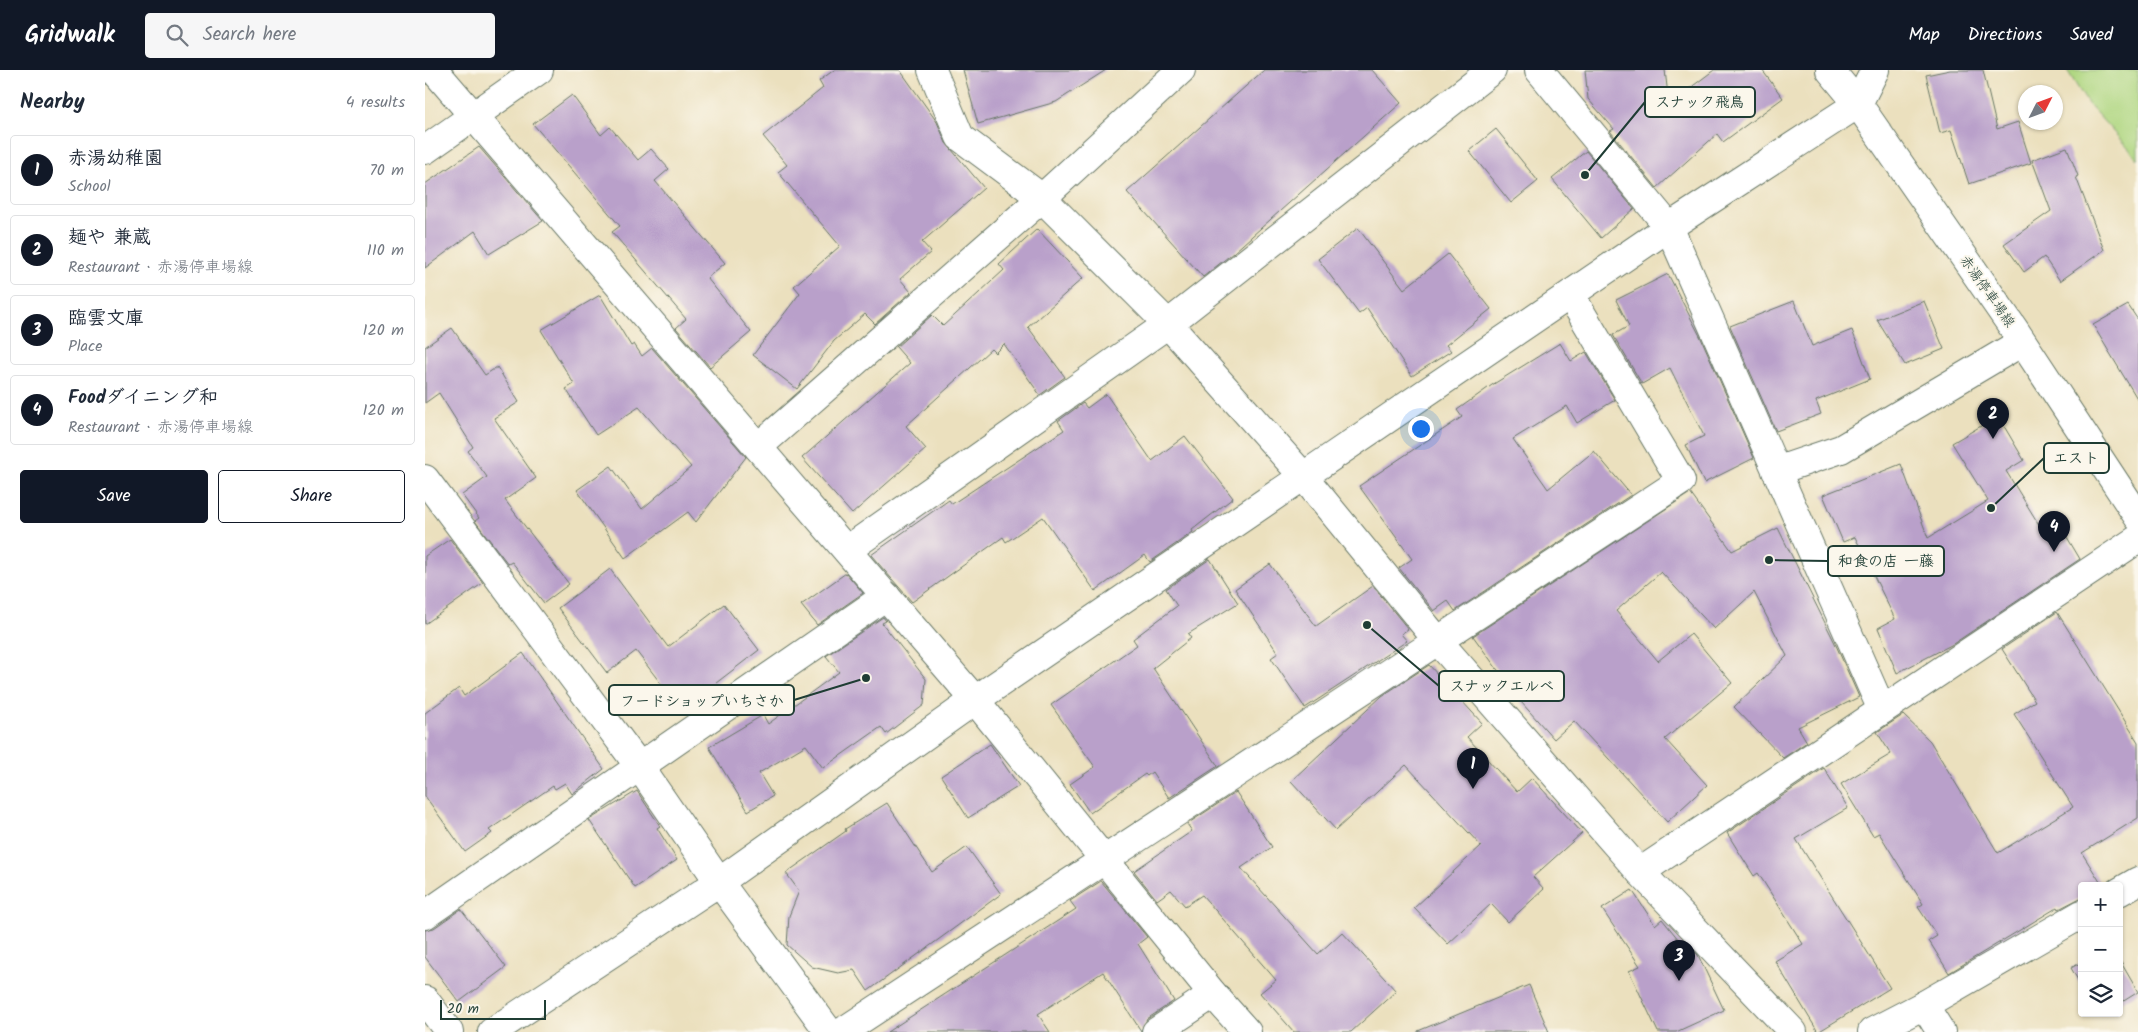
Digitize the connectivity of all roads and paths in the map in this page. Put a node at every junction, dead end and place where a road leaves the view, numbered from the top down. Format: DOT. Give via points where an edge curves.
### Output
graph roads {
  1 [pos="435,70"];
  2 [pos="539,70"];
  3 [pos="932,70"];
  4 [pos="1181,70"];
  5 [pos="1492,70"];
  6 [pos="1539,70"];
  7 [pos="1830,70"];
  8 [pos="1875,70"];
  9 [pos="1858,104"];
  10 [pos="473,117"];
  11 [pos="425,150"];
  12 [pos="1042,198"];
  13 [pos="1669,227"];
  14 [pos="1571,296"];
  15 [pos="1169,324"];
  16 [pos="2022,342"];
  17 [pos="758,446"];
  18 [pos="1776,471"];
  19 [pos="1303,476"];
  20 [pos="425,479"];
  21 [pos="2138,518"];
  22 [pos="2138,539"];
  23 [pos="847,550"];
  24 [pos="886,596"];
  25 [pos="1438,641"];
  26 [pos="975,700"];
  27 [pos="1882,710"];
  28 [pos="639,766"];
  29 [pos="1104,860"];
  30 [pos="1640,872"];
  31 [pos="2138,881"];
  32 [pos="719,882"];
  33 [pos="2123,890"];
  34 [pos="425,915"];
  35 [pos="2078,916"];
  36 [pos="1213,994"];
  37 [pos="425,1000"];
  38 [pos="1924,1005"];
  39 [pos="449,1032"];
  40 [pos="493,1032"];
  41 [pos="829,1032"];
  42 [pos="842,1032"];
  43 [pos="1156,1032"];
  44 [pos="1247,1032"];
  45 [pos="1793,1032"];
  46 [pos="1872,1032"];
  47 [pos="1941,1032"];
  1 -- 10 [label="main road"];
  2 -- 10 [label="main road"];
  3 -- 12 [label="main road" via="960,137"];
  4 -- 12 [label="main road"];
  5 -- 15 [label="main road"];
  6 -- 13 [label="main road"];
  7 -- 9 [label="main road, 赤湯停車場線"];
  8 -- 9 [label="main road"];
  9 -- 13 [label="main road"];
  9 -- 16 [label="main road, 赤湯停車場線"];
  10 -- 11 [label="main road"];
  10 -- 17 [label="main road"];
  12 -- 15 [label="main road"];
  12 -- 17 [label="main road"];
  13 -- 14 [label="main road"];
  13 -- 18 [label="main road"];
  14 -- 19 [label="main road"];
  14 -- 25 [label="main road" via="1681,481"];
  15 -- 19 [label="main road"];
  15 -- 23 [label="main road"];
  16 -- 18 [label="main road" via="1841,449"];
  16 -- 21 [label="main road, 赤湯停車場線"];
  17 -- 23 [label="main road"];
  18 -- 27 [label="main road"];
  19 -- 25 [label="main road"];
  19 -- 26 [label="main road"];
  20 -- 28 [label="main road"];
  22 -- 27 [label="main road"];
  23 -- 24 [label="main road"];
  24 -- 26 [label="main road"];
  24 -- 28 [label="main road"];
  25 -- 29 [label="main road"];
  25 -- 30 [label="main road"];
  26 -- 29 [label="main road"];
  26 -- 32 [label="main road"];
  27 -- 30 [label="main road"];
  28 -- 32 [label="main road"];
  28 -- 34 [label="main road"];
  29 -- 36 [label="main road"];
  29 -- 42 [label="main road"];
  30 -- 45 [label="main road"];
  31 -- 33 [label="main road"];
  32 -- 40 [label="main road"];
  32 -- 41 [label="main road"];
  35 -- 38 [label="main road"];
  36 -- 43 [label="main road"];
  36 -- 44 [label="main road"];
  37 -- 39 [label="main road"];
  38 -- 46 [label="main road"];
  38 -- 47 [label="main road"];
}
